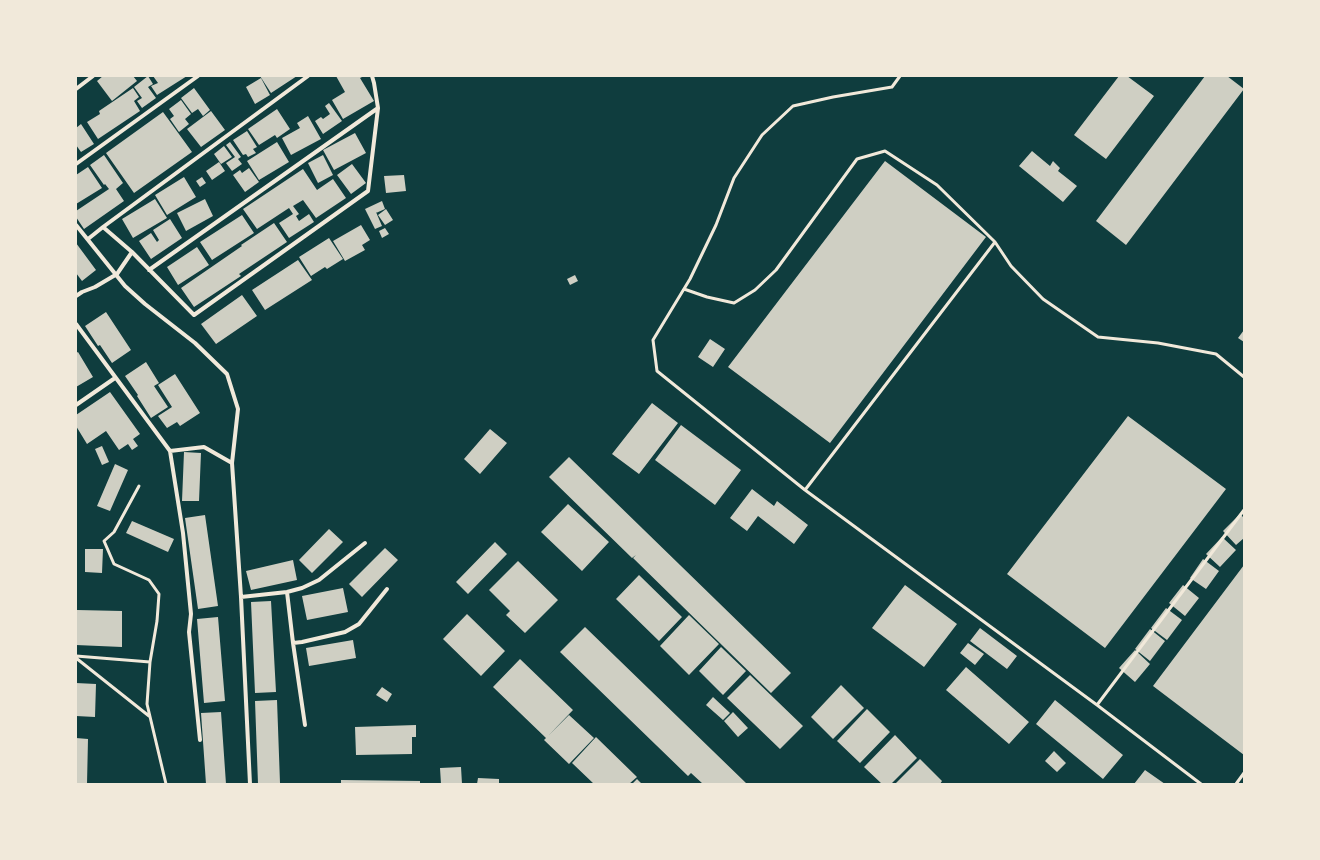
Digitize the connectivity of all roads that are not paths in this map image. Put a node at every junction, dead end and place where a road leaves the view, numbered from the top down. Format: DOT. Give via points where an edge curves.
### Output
graph roads {
  1 [pos="93,76"];
  2 [pos="198,76"];
  3 [pos="308,76"];
  4 [pos="372,76"];
  5 [pos="900,76"];
  6 [pos="76,89"];
  7 [pos="378,108"];
  8 [pos="76,164"];
  9 [pos="76,225"];
  10 [pos="103,226"];
  11 [pos="88,239"];
  12 [pos="995,242"];
  13 [pos="132,252"];
  14 [pos="149,270"];
  15 [pos="117,274"];
  16 [pos="684,289"];
  17 [pos="76,296"];
  18 [pos="76,324"];
  19 [pos="1244,377"];
  20 [pos="115,378"];
  21 [pos="76,405"];
  22 [pos="170,451"];
  23 [pos="232,463"];
  24 [pos="139,486"];
  25 [pos="805,490"];
  26 [pos="1244,510"];
  27 [pos="365,543"];
  28 [pos="387,589"];
  29 [pos="287,592"];
  30 [pos="241,596"];
  31 [pos="293,643"];
  32 [pos="76,657"];
  33 [pos="150,662"];
  34 [pos="1097,705"];
  35 [pos="149,716"];
  36 [pos="305,725"];
  37 [pos="200,740"];
  38 [pos="1244,773"];
  39 [pos="166,784"];
  40 [pos="250,784"];
  41 [pos="1201,784"];
  42 [pos="1236,784"];
  1 -- 6 [label="street"];
  2 -- 8 [label="street"];
  3 -- 10 [label="street"];
  4 -- 7 [label="street"];
  5 -- 16 [label="lane" via="892,87 793,106 762,135 734,178 716,225"];
  7 -- 14 [label="street"];
  7 -- 14 [label="street" via="368,191 194,315"];
  9 -- 11 [label="street"];
  10 -- 11 [label="street"];
  10 -- 13 [label="street"];
  11 -- 15 [label="street"];
  12 -- 16 [label="lane" via="937,185 885,150 857,158 776,270 755,290 734,303"];
  12 -- 19 [label="lane" via="1011,266 1043,299 1098,336 1158,343 1216,354"];
  12 -- 25 [label="lane"];
  13 -- 14 [label="street"];
  13 -- 15 [label="street"];
  15 -- 17 [label="street"];
  15 -- 23 [label="street" via="125,286 195,343 228,374 238,409"];
  16 -- 25 [label="lane" via="653,340 657,371"];
  18 -- 20 [label="street"];
  20 -- 21 [label="street"];
  20 -- 22 [label="street"];
  22 -- 23 [label="street" via="204,447"];
  22 -- 37 [label="street" via="184,540"];
  23 -- 30 [label="street"];
  24 -- 33 [label="lane" via="114,532 104,541 114,564 149,580 159,594"];
  25 -- 34 [label="lane"];
  26 -- 34 [label="lane"];
  27 -- 29 [label="street" via="319,580"];
  28 -- 31 [label="street" via="359,624 345,632"];
  29 -- 30 [label="street"];
  29 -- 31 [label="street"];
  30 -- 40 [label="street"];
  31 -- 36 [label="street"];
  32 -- 33 [label="lane"];
  32 -- 35 [label="lane"];
  33 -- 35 [label="lane" via="147,704"];
  34 -- 41 [label="lane"];
  35 -- 39 [label="lane"];
  38 -- 42 [label="lane"];
}
